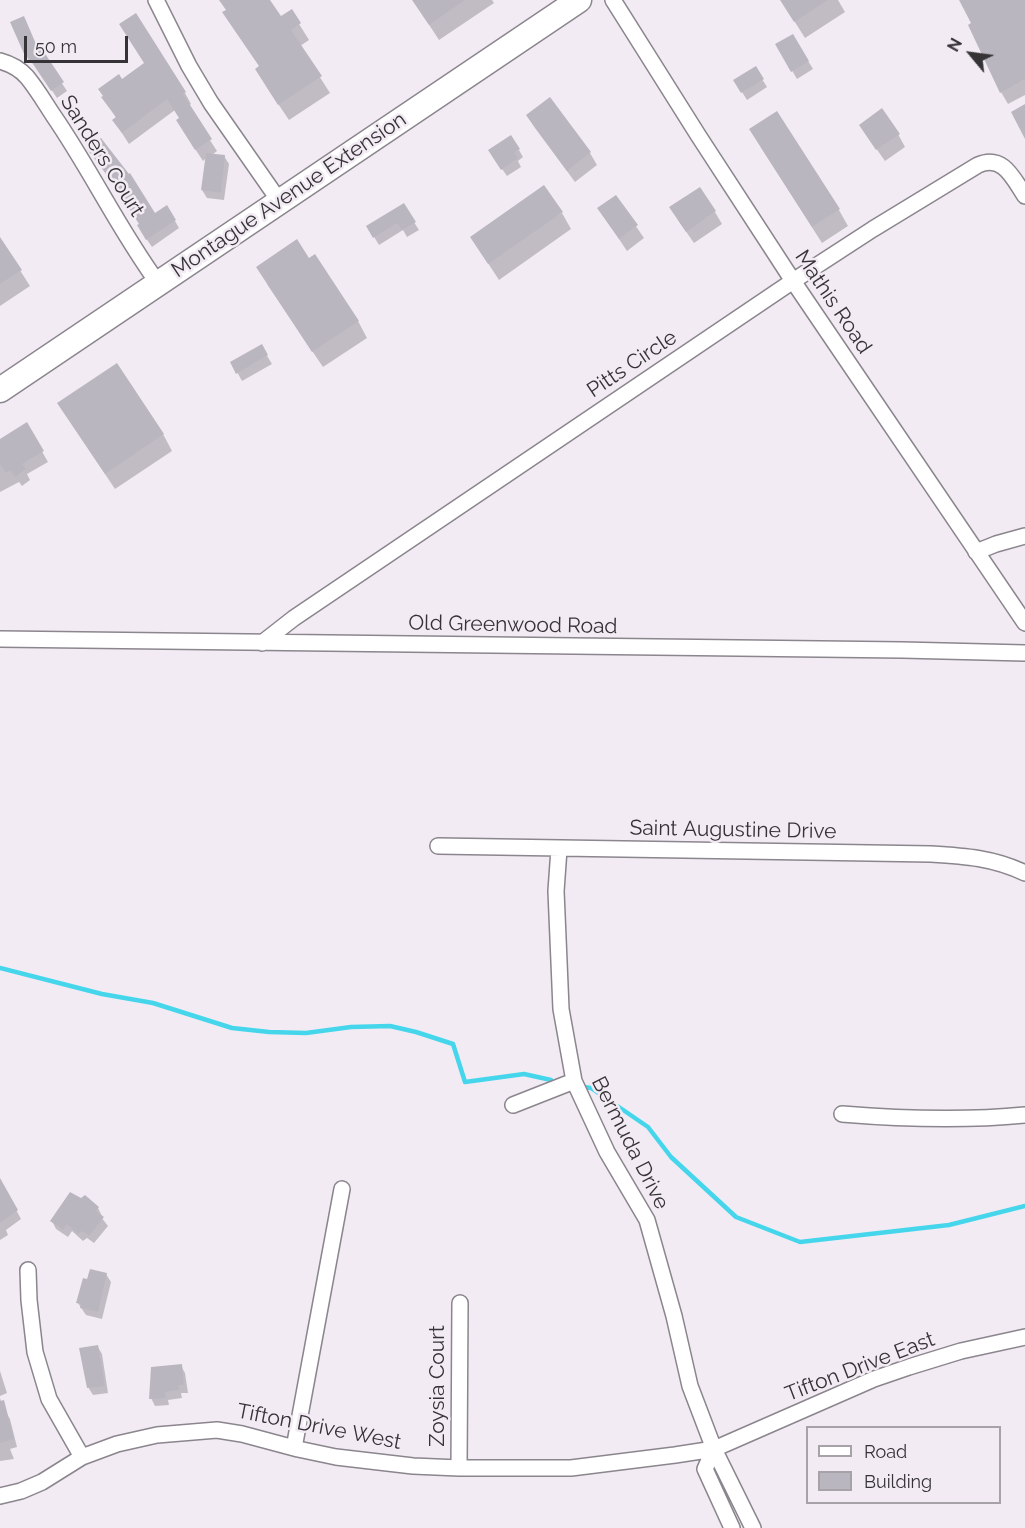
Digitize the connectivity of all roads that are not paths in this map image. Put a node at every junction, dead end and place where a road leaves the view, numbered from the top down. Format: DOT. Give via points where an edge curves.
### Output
graph roads {
  1 [pos="156,0"];
  2 [pos="579,0"];
  3 [pos="613,0"];
  4 [pos="0,61"];
  5 [pos="1025,196"];
  6 [pos="280,202"];
  7 [pos="793,281"];
  8 [pos="158,283"];
  9 [pos="0,390"];
  10 [pos="1025,536"];
  11 [pos="976,552"];
  12 [pos="1025,623"];
  13 [pos="0,639"];
  14 [pos="262,643"];
  15 [pos="1025,653"];
  16 [pos="438,846"];
  17 [pos="559,849"];
  18 [pos="1025,873"];
  19 [pos="574,1081"];
  20 [pos="513,1105"];
  21 [pos="842,1114"];
  22 [pos="1025,1115"];
  23 [pos="342,1189"];
  24 [pos="28,1270"];
  25 [pos="460,1303"];
  26 [pos="1025,1337"];
  27 [pos="294,1448"];
  28 [pos="714,1449"];
  29 [pos="82,1457"];
  30 [pos="459,1468"];
  31 [pos="0,1496"];
  32 [pos="732,1528"];
  33 [pos="753,1528"];
  1 -- 6 [label="street" via="211,103"];
  2 -- 6 [label="highway, Montague Avenue Extension"];
  3 -- 7 [label="street, Mathis Road"];
  4 -- 8 [label="street, Sanders Court" via="15,66 27,78"];
  5 -- 7 [label="street, Pitts Circle" via="1004,166 984,162"];
  6 -- 8 [label="highway, Montague Avenue Extension"];
  7 -- 11 [label="street, Mathis Road"];
  7 -- 14 [label="street, Pitts Circle"];
  8 -- 9 [label="highway, Montague Avenue Extension"];
  10 -- 11 [label="street"];
  11 -- 12 [label="street, Mathis Road"];
  13 -- 14 [label="street, Old Greenwood Road"];
  14 -- 15 [label="street, Old Greenwood Road"];
  16 -- 17 [label="street, Saint Augustine Drive"];
  17 -- 18 [label="street, Saint Augustine Drive" via="931,854 973,857"];
  17 -- 19 [label="street, Bermuda Drive" via="556,891 561,1009"];
  19 -- 20 [label="street"];
  19 -- 28 [label="street, Bermuda Drive" via="607,1152 646,1221 690,1386"];
  21 -- 22 [label="street" via="969,1119"];
  23 -- 27 [label="street"];
  24 -- 29 [label="street" via="35,1352 49,1399"];
  25 -- 30 [label="street, Zoysia Court"];
  26 -- 28 [label="street, Tifton Drive East" via="961,1351 874,1379"];
  27 -- 29 [label="street, Tifton Drive West" via="217,1430 157,1435"];
  27 -- 30 [label="street, Tifton Drive West" via="336,1457"];
  28 -- 30 [label="street, Tifton Drive West" via="571,1468"];
  28 -- 32 [label="street" via="705,1469"];
  28 -- 33 [label="street, Bermuda Drive"];
  29 -- 31 [label="street, Tifton Drive West" via="42,1482"];
}
